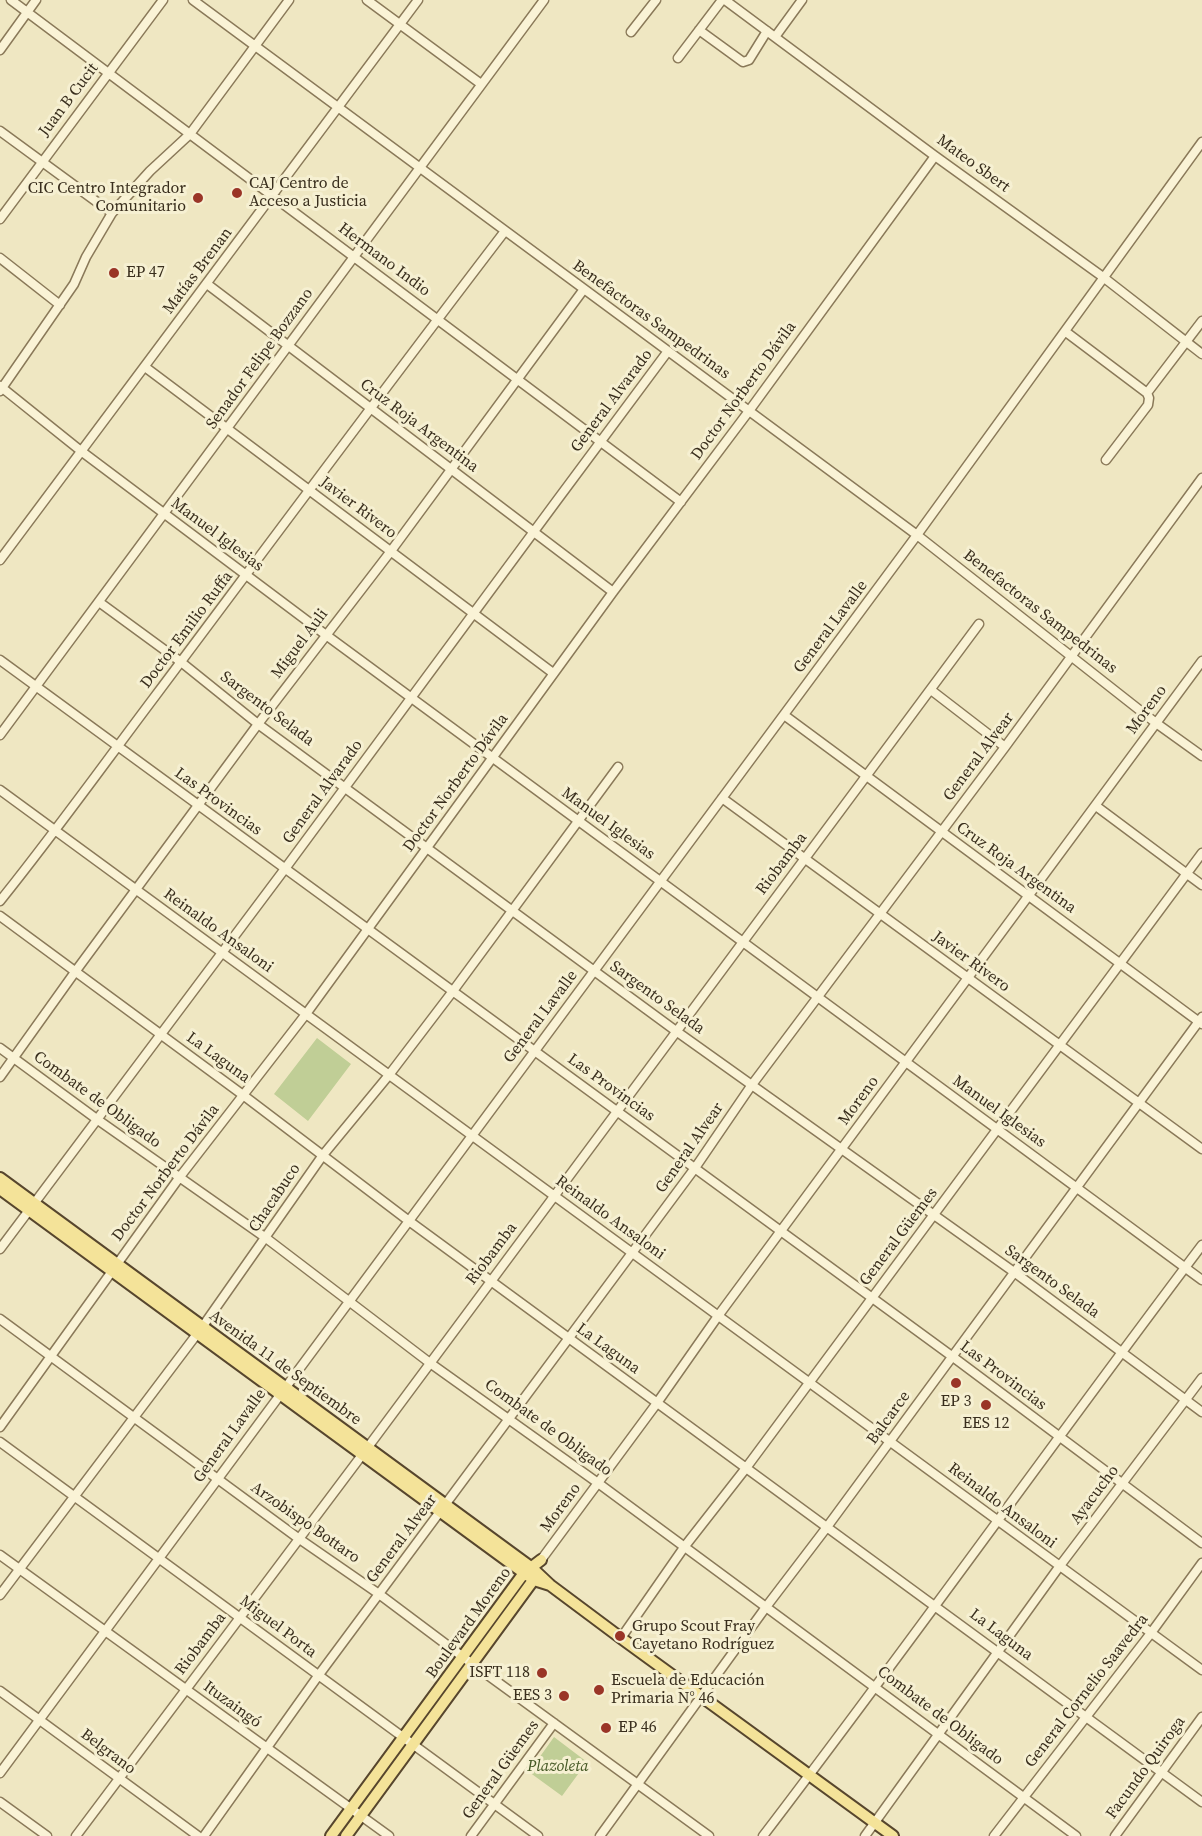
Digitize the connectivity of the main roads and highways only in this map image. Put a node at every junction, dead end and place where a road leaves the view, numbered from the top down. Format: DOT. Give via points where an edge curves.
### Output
graph roads {
  1 [pos="0,1178"];
  2 [pos="0,1189"];
  3 [pos="31,1206"];
  4 [pos="542,1560"];
  5 [pos="532,1573"];
  6 [pos="408,1741"];
  7 [pos="331,1836"];
  8 [pos="346,1836"];
  9 [pos="893,1836"];
  1 -- 3 [label="main road, Avenida 11 de Septiembre"];
  2 -- 3 [label="main road, Avenida 11 de Septiembre"];
  3 -- 5 [label="main road, Avenida 11 de Septiembre"];
  4 -- 5 [label="main road, Boulevard Moreno"];
  5 -- 6 [label="main road, Boulevard Moreno"];
  5 -- 9 [label="main road, Avenida 11 de Septiembre"];
  6 -- 7 [label="main road, Boulevard Moreno"];
  6 -- 8 [label="main road, Boulevard Moreno"];
}
